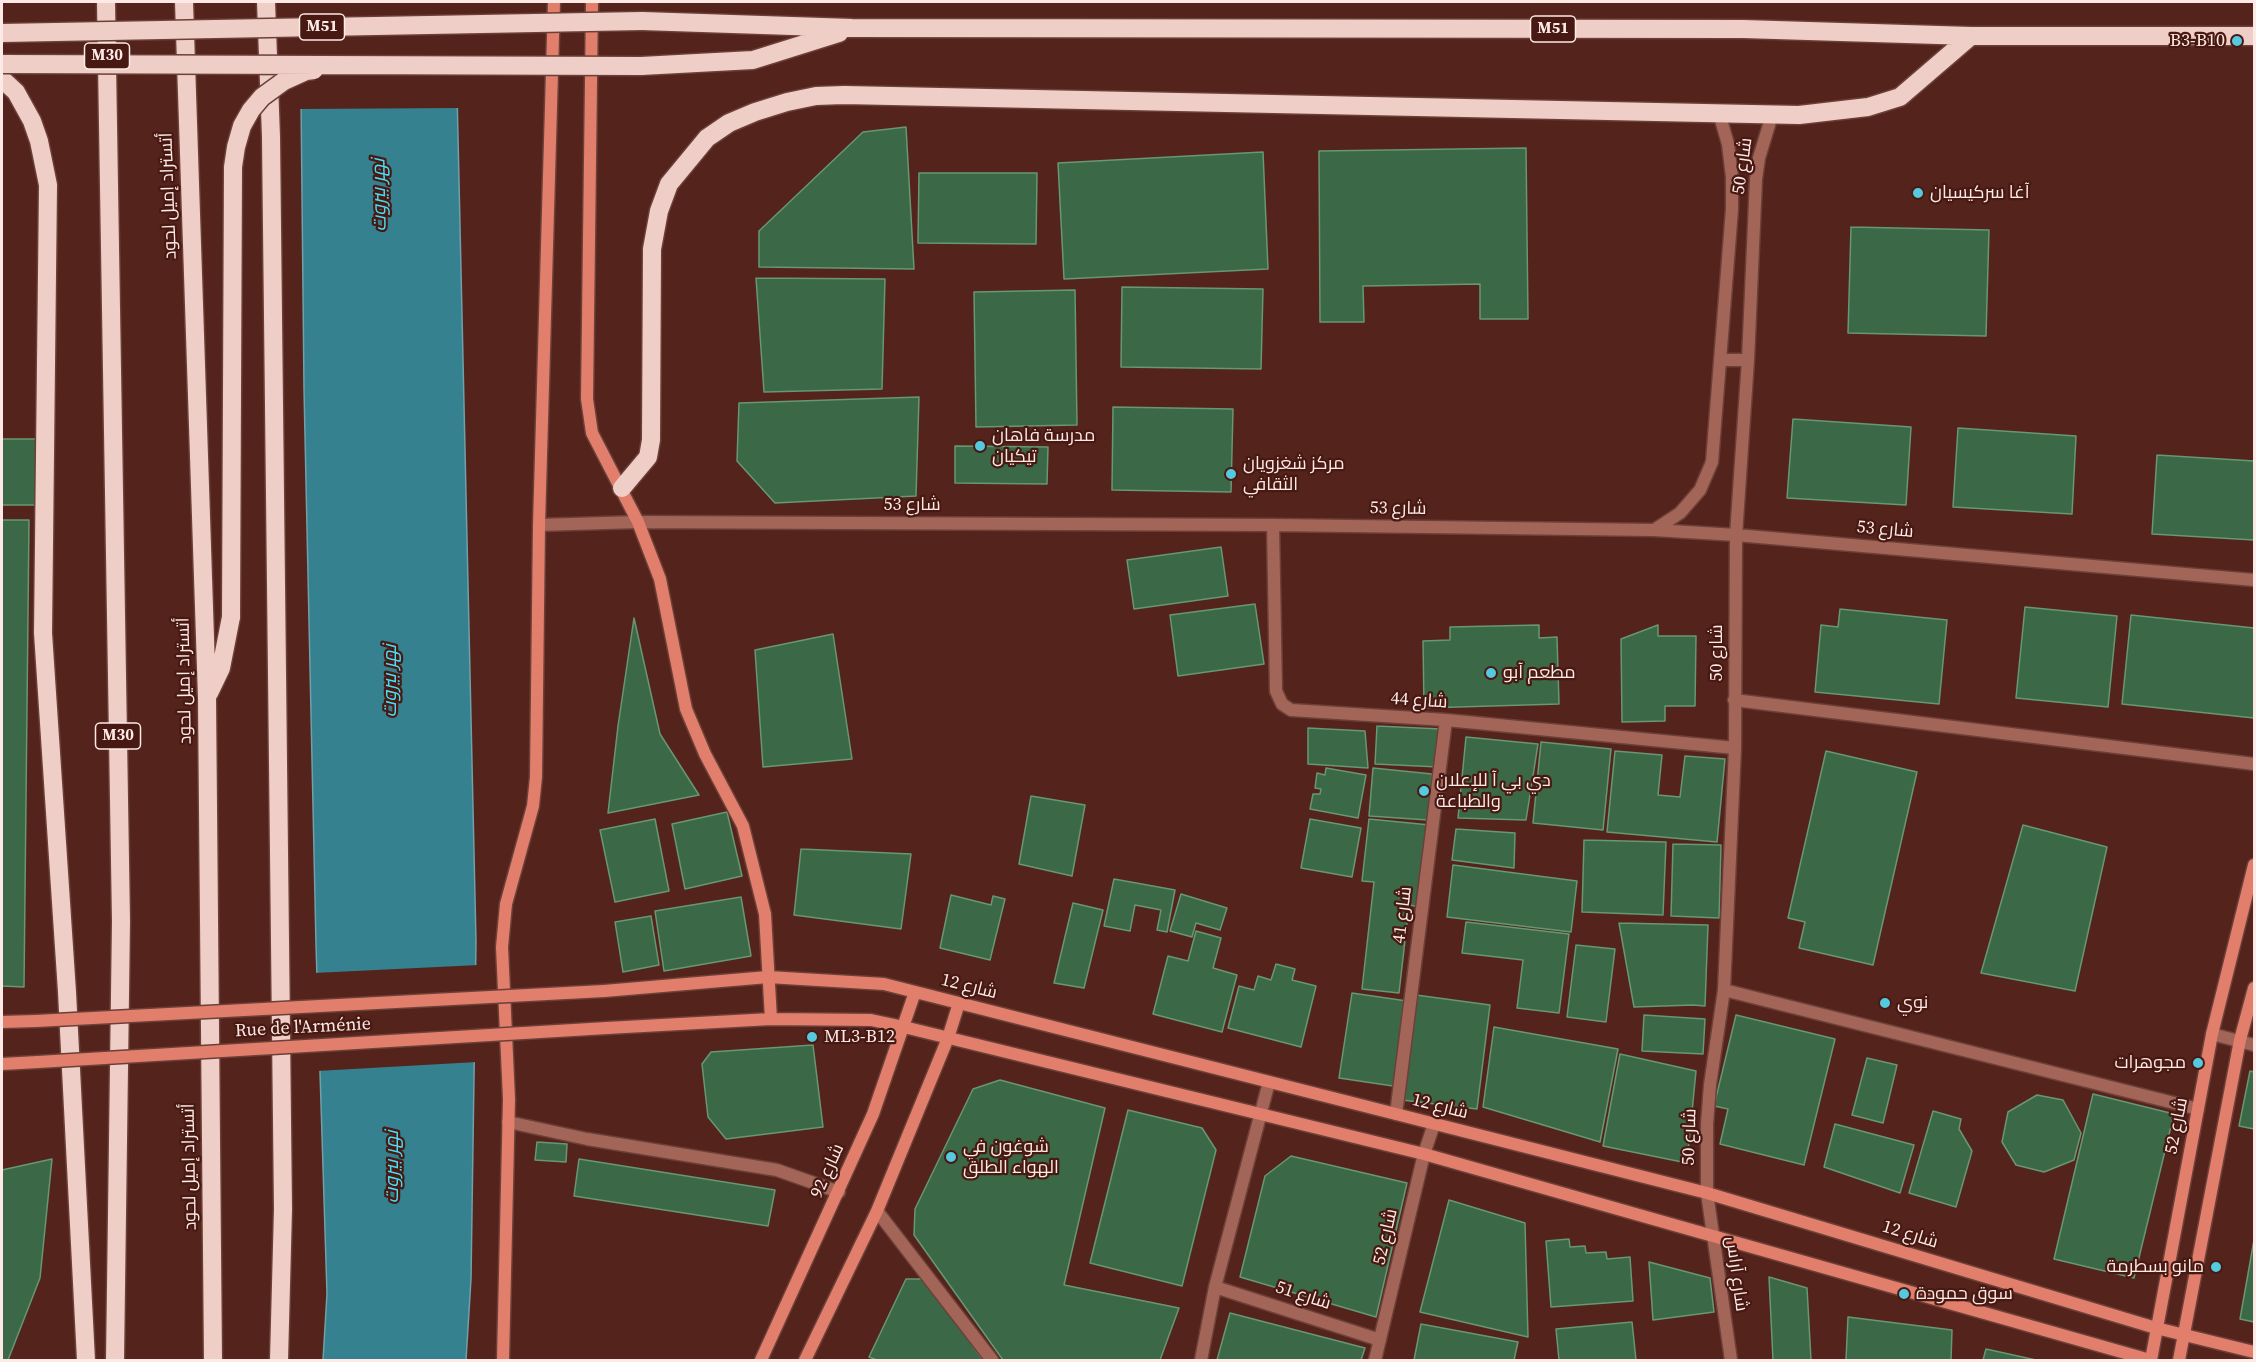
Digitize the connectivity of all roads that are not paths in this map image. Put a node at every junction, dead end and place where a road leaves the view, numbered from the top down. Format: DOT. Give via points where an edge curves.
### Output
graph roads {
  1 [pos="106,2"];
  2 [pos="184,2"];
  3 [pos="266,2"];
  4 [pos="554,2"];
  5 [pos="592,2"];
  6 [pos="852,28"];
  7 [pos="2,33"];
  8 [pos="1971,36"];
  9 [pos="2254,36"];
  10 [pos="2,64"];
  11 [pos="357,65"];
  12 [pos="2,79"];
  13 [pos="1719,113"];
  14 [pos="1772,115"];
  15 [pos="1721,360"];
  16 [pos="1748,360"];
  17 [pos="622,488"];
  18 [pos="638,522"];
  19 [pos="539,525"];
  20 [pos="1273,525"];
  21 [pos="1654,530"];
  22 [pos="1736,535"];
  23 [pos="2254,580"];
  24 [pos="207,698"];
  25 [pos="1734,700"];
  26 [pos="1446,720"];
  27 [pos="1735,748"];
  28 [pos="2254,764"];
  29 [pos="2254,865"];
  30 [pos="768,977"];
  31 [pos="2254,988"];
  32 [pos="1724,990"];
  33 [pos="604,991"];
  34 [pos="915,992"];
  35 [pos="959,1003"];
  36 [pos="771,1019"];
  37 [pos="2,1022"];
  38 [pos="904,1026"];
  39 [pos="2212,1034"];
  40 [pos="948,1038"];
  41 [pos="2240,1040"];
  42 [pos="2254,1045"];
  43 [pos="2,1064"];
  44 [pos="1269,1082"];
  45 [pos="2198,1109"];
  46 [pos="1261,1114"];
  47 [pos="1396,1114"];
  48 [pos="508,1122"];
  49 [pos="1434,1124"];
  50 [pos="1424,1154"];
  51 [pos="839,1192"];
  52 [pos="1707,1193"];
  53 [pos="877,1211"];
  54 [pos="1712,1235"];
  55 [pos="1215,1287"];
  56 [pos="2156,1328"];
  57 [pos="2185,1334"];
  58 [pos="1380,1340"];
  59 [pos="2254,1352"];
  60 [pos="86,1360"];
  61 [pos="115,1360"];
  62 [pos="213,1360"];
  63 [pos="279,1360"];
  64 [pos="503,1360"];
  65 [pos="761,1360"];
  66 [pos="805,1360"];
  67 [pos="992,1360"];
  68 [pos="1202,1360"];
  69 [pos="1375,1360"];
  70 [pos="1731,1360"];
  71 [pos="2151,1360"];
  72 [pos="2179,1360"];
  1 -- 61 [label="highway, M30" via="121,921"];
  2 -- 24 [label="highway, أتستراد إميل لحود"];
  3 -- 63 [label="highway" via="284,1209"];
  4 -- 19 [label="street"];
  5 -- 17 [label="street" via="587,399 592,433"];
  6 -- 7 [label="highway, M51, bridge" via="642,21"];
  6 -- 8 [label="highway, M51" via="1743,29"];
  6 -- 11 [label="highway, bridge" via="753,60 641,66"];
  8 -- 9 [label="highway, M51"];
  8 -- 14 [label="highway" via="1900,97 1868,107"];
  10 -- 11 [label="highway, bridge"];
  11 -- 24 [label="highway, bridge" via="306,71 272,89 251,110 236,147 231,617 221,668"];
  12 -- 60 [label="highway" via="32,120 48,185 43,633"];
  13 -- 14 [label="highway"];
  13 -- 15 [label="street" via="1732,177"];
  13 -- 17 [label="highway" via="844,94 807,98 755,112 706,138 669,184 659,211 652,249 651,440 648,457"];
  14 -- 16 [label="street, شارع 50" via="1756,179"];
  15 -- 16 [label="street"];
  15 -- 21 [label="street" via="1712,462 1700,490 1680,513"];
  16 -- 22 [label="street, شارع 50"];
  17 -- 18 [label="street"];
  18 -- 19 [label="street, شارع 53"];
  18 -- 20 [label="street, شارع 53"];
  18 -- 30 [label="street" via="660,579 686,710 743,826 750,850 765,914"];
  19 -- 48 [label="street" via="536,777 533,806 506,904 502,947"];
  20 -- 21 [label="street, شارع 53"];
  20 -- 26 [label="street, شارع 44" via="1276,691 1282,704 1291,710"];
  21 -- 22 [label="street, شارع 53"];
  22 -- 23 [label="street, شارع 53"];
  22 -- 25 [label="street, شارع 50"];
  24 -- 62 [label="highway, أتستراد إميل لحود"];
  25 -- 27 [label="street, شارع 50"];
  25 -- 28 [label="street"];
  26 -- 27 [label="street, شارع 44"];
  26 -- 47 [label="street, شارع 41"];
  27 -- 32 [label="street, شارع 50"];
  29 -- 39 [label="street, شارع 52"];
  30 -- 33 [label="street, شارع 12"];
  30 -- 34 [label="street, شارع 12" via="884,984"];
  30 -- 36 [label="street"];
  31 -- 41 [label="street"];
  32 -- 45 [label="street"];
  32 -- 52 [label="street, شارع 50" via="1710,1085"];
  33 -- 37 [label="street, Rue de l'Arménie, bridge"];
  34 -- 35 [label="street, شارع 12"];
  34 -- 38 [label="street, شارع 92"];
  35 -- 40 [label="street"];
  35 -- 44 [label="street, شارع 12"];
  36 -- 38 [label="street" via="871,1020"];
  36 -- 43 [label="street, Rue de l'Arménie, bridge"];
  38 -- 40 [label="street"];
  38 -- 51 [label="street, شارع 92" via="873,1114"];
  39 -- 41 [label="street"];
  39 -- 45 [label="street, شارع 52"];
  40 -- 46 [label="street"];
  40 -- 53 [label="street"];
  41 -- 42 [label="street"];
  41 -- 57 [label="street"];
  44 -- 46 [label="street"];
  44 -- 47 [label="street, شارع 12"];
  45 -- 56 [label="street, شارع 52"];
  46 -- 50 [label="street"];
  46 -- 55 [label="street"];
  47 -- 49 [label="street, شارع 12"];
  48 -- 51 [label="street" via="777,1170"];
  48 -- 64 [label="street"];
  49 -- 50 [label="street, شارع 52"];
  49 -- 52 [label="street, شارع 12"];
  50 -- 54 [label="street"];
  50 -- 58 [label="street, شارع 52"];
  51 -- 65 [label="street, شارع 92"];
  52 -- 54 [label="street, شارع آراس"];
  52 -- 56 [label="street, شارع 12"];
  53 -- 66 [label="street"];
  53 -- 67 [label="street"];
  54 -- 70 [label="street, شارع آراس"];
  54 -- 71 [label="street"];
  55 -- 58 [label="street, شارع 51"];
  55 -- 68 [label="street"];
  56 -- 57 [label="street, شارع 12"];
  56 -- 71 [label="street, شارع 52"];
  57 -- 59 [label="street, شارع 12"];
  57 -- 72 [label="street"];
  58 -- 69 [label="street, شارع 52"];
}
